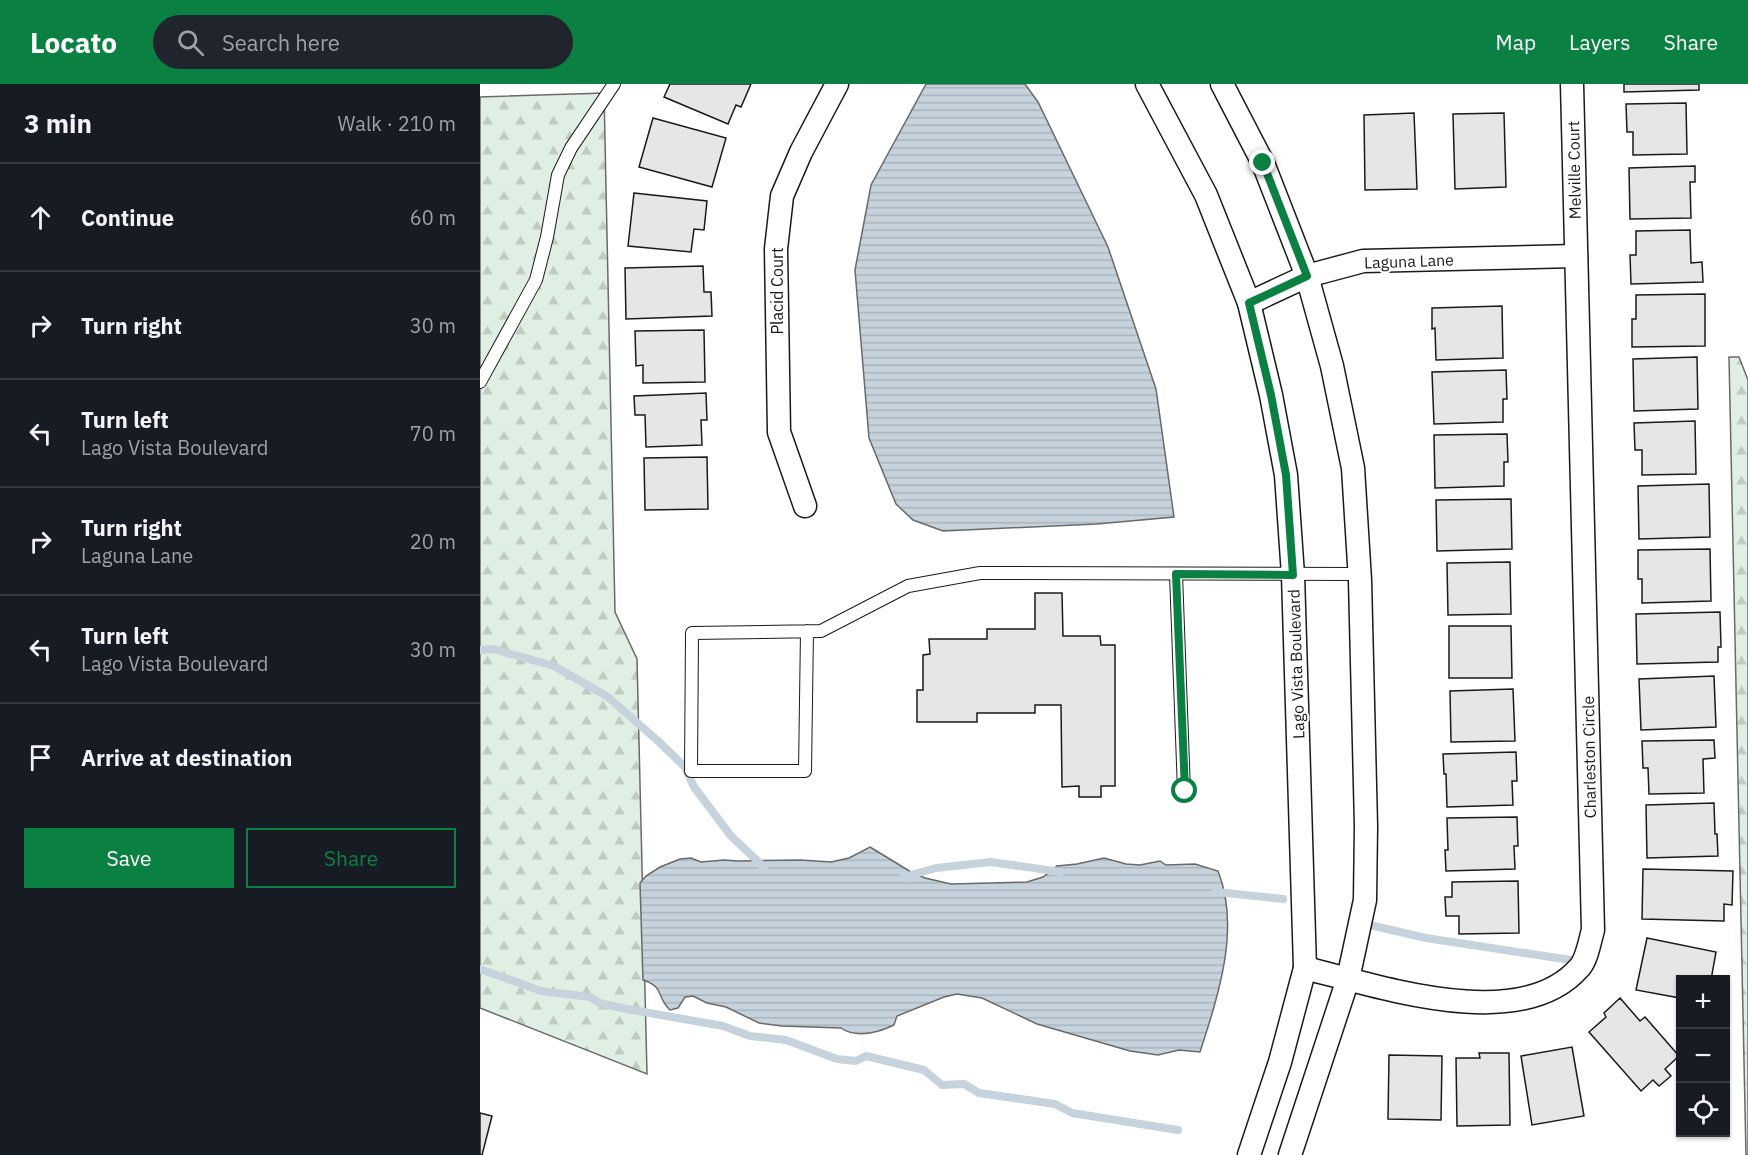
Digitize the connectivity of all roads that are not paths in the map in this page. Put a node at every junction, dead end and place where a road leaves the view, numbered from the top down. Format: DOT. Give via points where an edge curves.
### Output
graph roads {
  1 [pos="614,84"];
  2 [pos="837,84"];
  3 [pos="1147,84"];
  4 [pos="1222,84"];
  5 [pos="1572,84"];
  6 [pos="1576,256"];
  7 [pos="1307,276"];
  8 [pos="1249,303"];
  9 [pos="480,382"];
  10 [pos="805,506"];
  11 [pos="1176,574"];
  12 [pos="1359,574"];
  13 [pos="1293,575"];
  14 [pos="807,631"];
  15 [pos="1185,791"];
  16 [pos="1305,968"];
  17 [pos="1348,979"];
  18 [pos="1249,1155"];
  19 [pos="1290,1155"];
  1 -- 9 [label="lane" via="558,175 536,280"];
  2 -- 10 [label="street, Placid Court" via="782,196 776,249 779,432"];
  3 -- 8 [label="street, Lago Vista Boulevard" via="1206,195"];
  4 -- 7 [label="street" via="1263,163"];
  5 -- 6 [label="street, Melville Court"];
  6 -- 7 [label="street, Laguna Lane" via="1363,261"];
  6 -- 17 [label="street, Charleston Circle" via="1593,930 1581,967 1554,989 1518,1000 1445,1000"];
  7 -- 8 [label="street, Laguna Lane"];
  7 -- 12 [label="street" via="1332,366 1353,468"];
  8 -- 13 [label="street, Lago Vista Boulevard" via="1286,475"];
  11 -- 13 [label="lane"];
  11 -- 14 [label="lane" via="980,573 908,586 821,631"];
  11 -- 15 [label="lane"];
  12 -- 13 [label="lane"];
  12 -- 17 [label="street" via="1365,900"];
  13 -- 16 [label="street, Lago Vista Boulevard"];
  14 -- 14 [label="lane" via="692,633 692,771 805,771"];
  16 -- 17 [label="street, Charleston Circle"];
  16 -- 18 [label="street, Lago Vista Boulevard" via="1280,1062"];
  17 -- 19 [label="street"];
}
